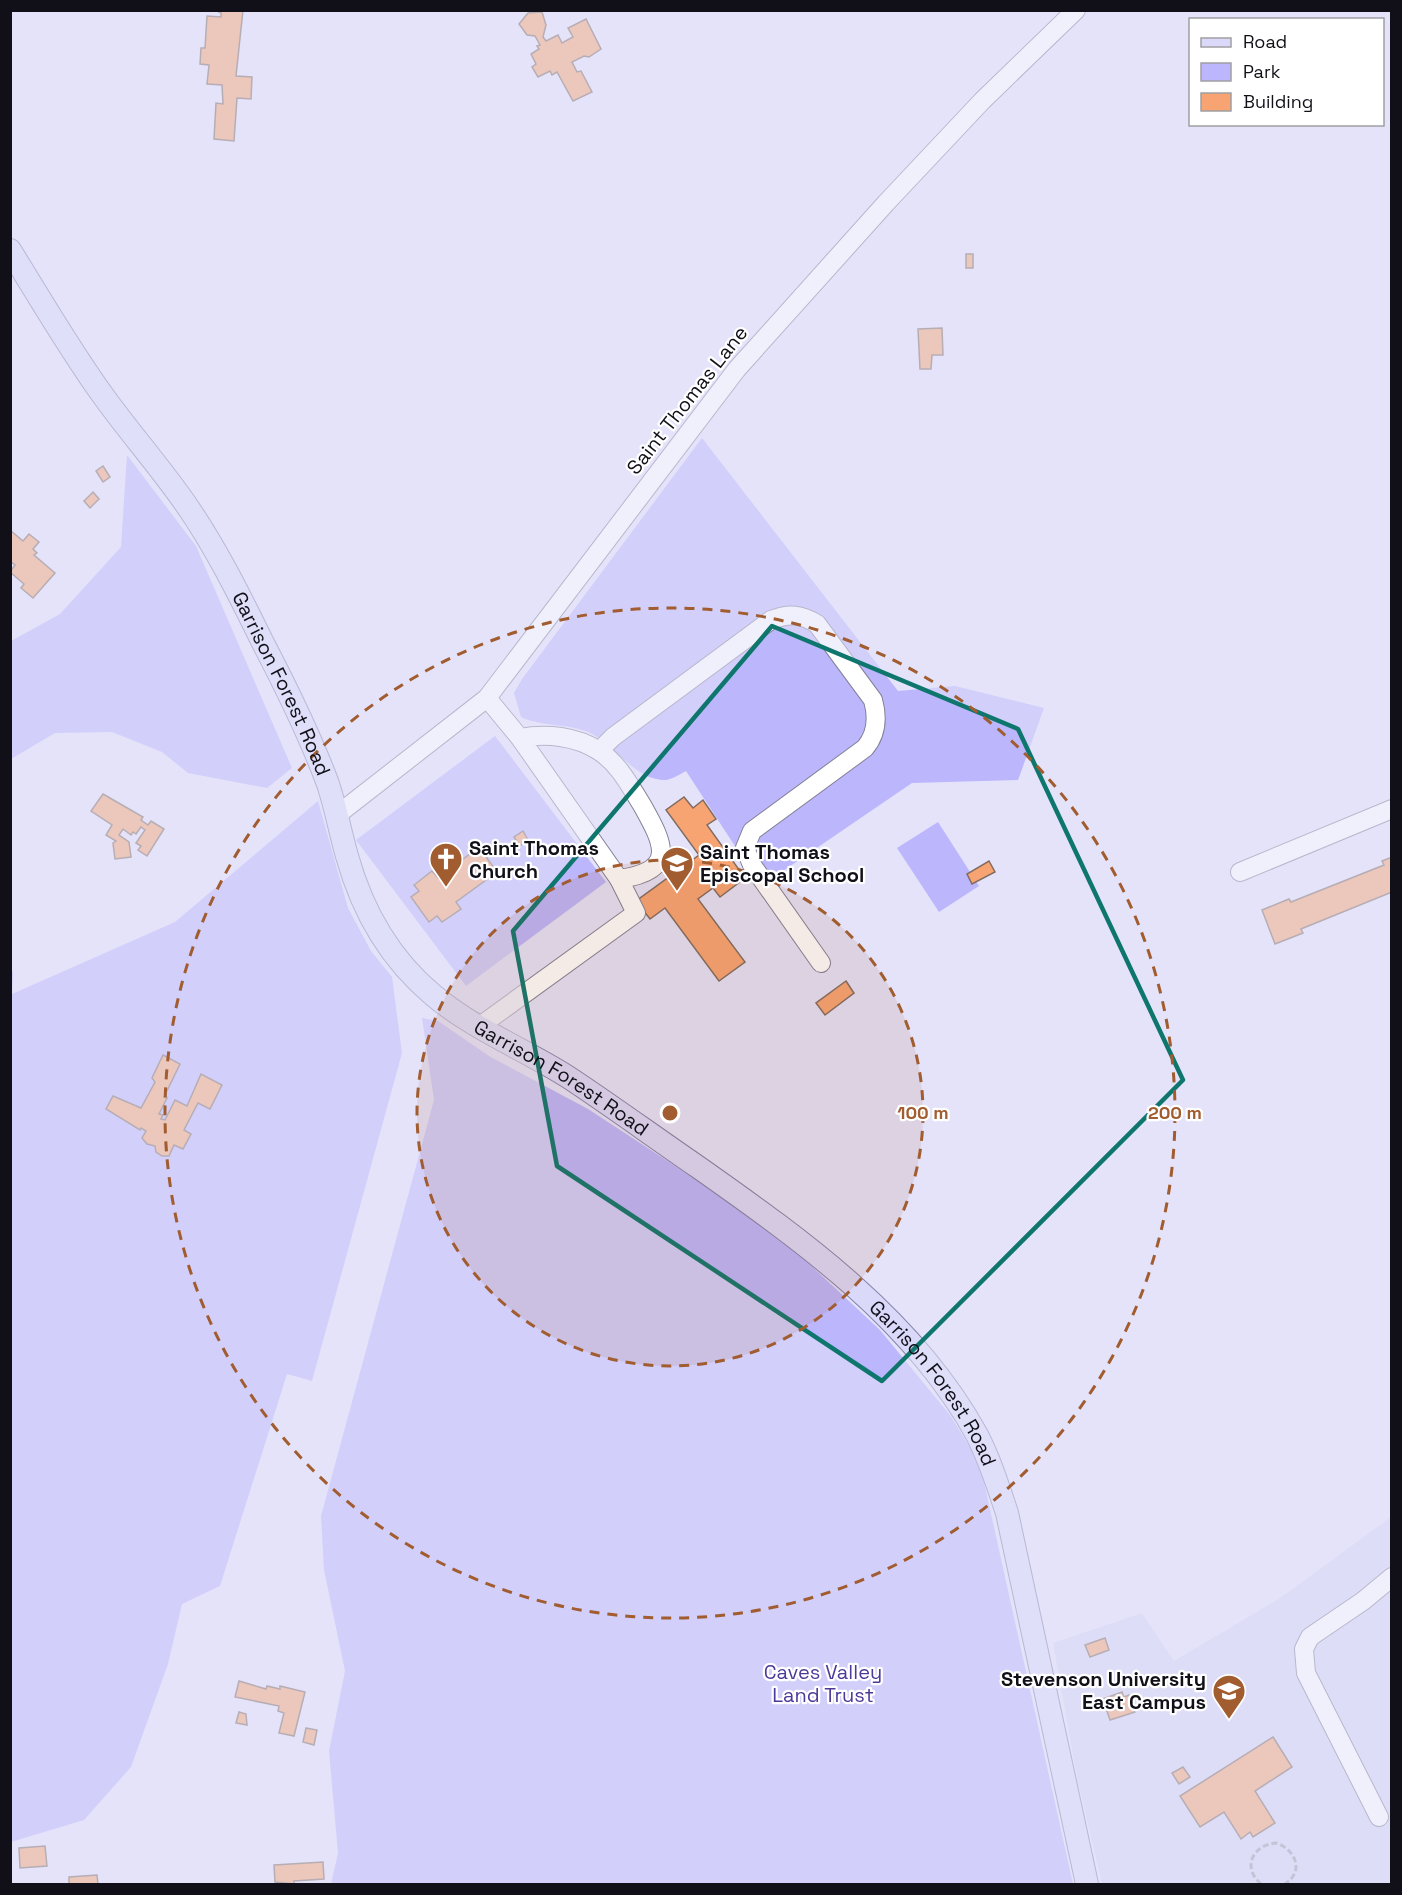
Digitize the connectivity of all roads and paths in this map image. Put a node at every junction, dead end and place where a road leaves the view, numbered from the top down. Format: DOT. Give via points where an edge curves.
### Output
graph roads {
  1 [pos="1076,10"];
  2 [pos="10,250"];
  3 [pos="487,698"];
  4 [pos="520,738"];
  5 [pos="599,751"];
  6 [pos="1392,809"];
  7 [pos="337,815"];
  8 [pos="1240,872"];
  9 [pos="619,879"];
  10 [pos="821,963"];
  11 [pos="480,1026"];
  12 [pos="1392,1577"];
  13 [pos="1379,1817"];
  14 [pos="1087,1884"];
  15 [pos="1261,1884"];
  16 [pos="1285,1884"];
  1 -- 3 [label="street, Saint Thomas Lane" via="974,109 737,369"];
  2 -- 7 [label="main road, Garrison Forest Road" via="62,336 184,502 218,556 314,747"];
  3 -- 4 [label="street"];
  3 -- 7 [label="street, Saint Thomas Lane"];
  4 -- 5 [label="street" via="542,734"];
  4 -- 9 [label="street"];
  5 -- 9 [label="street" via="624,774 660,837 662,851 658,862 641,874"];
  5 -- 10 [label="street" via="612,737 771,620 806,616 818,624 873,700 874,733 865,748 752,831 745,848 752,865"];
  6 -- 8 [label="street"];
  7 -- 11 [label="main road, Garrison Forest Road" via="356,885 388,947 433,996"];
  9 -- 11 [label="street" via="636,913"];
  11 -- 14 [label="main road, Garrison Forest Road" via="567,1076 781,1226 876,1308 959,1406 987,1457 1007,1513"];
  12 -- 13 [label="street" via="1310,1637 1304,1649 1306,1673"];
  15 -- 16 [label="path" via="1252,1872 1252,1858 1260,1846 1276,1843 1291,1851 1296,1862 1294,1875"];
}
